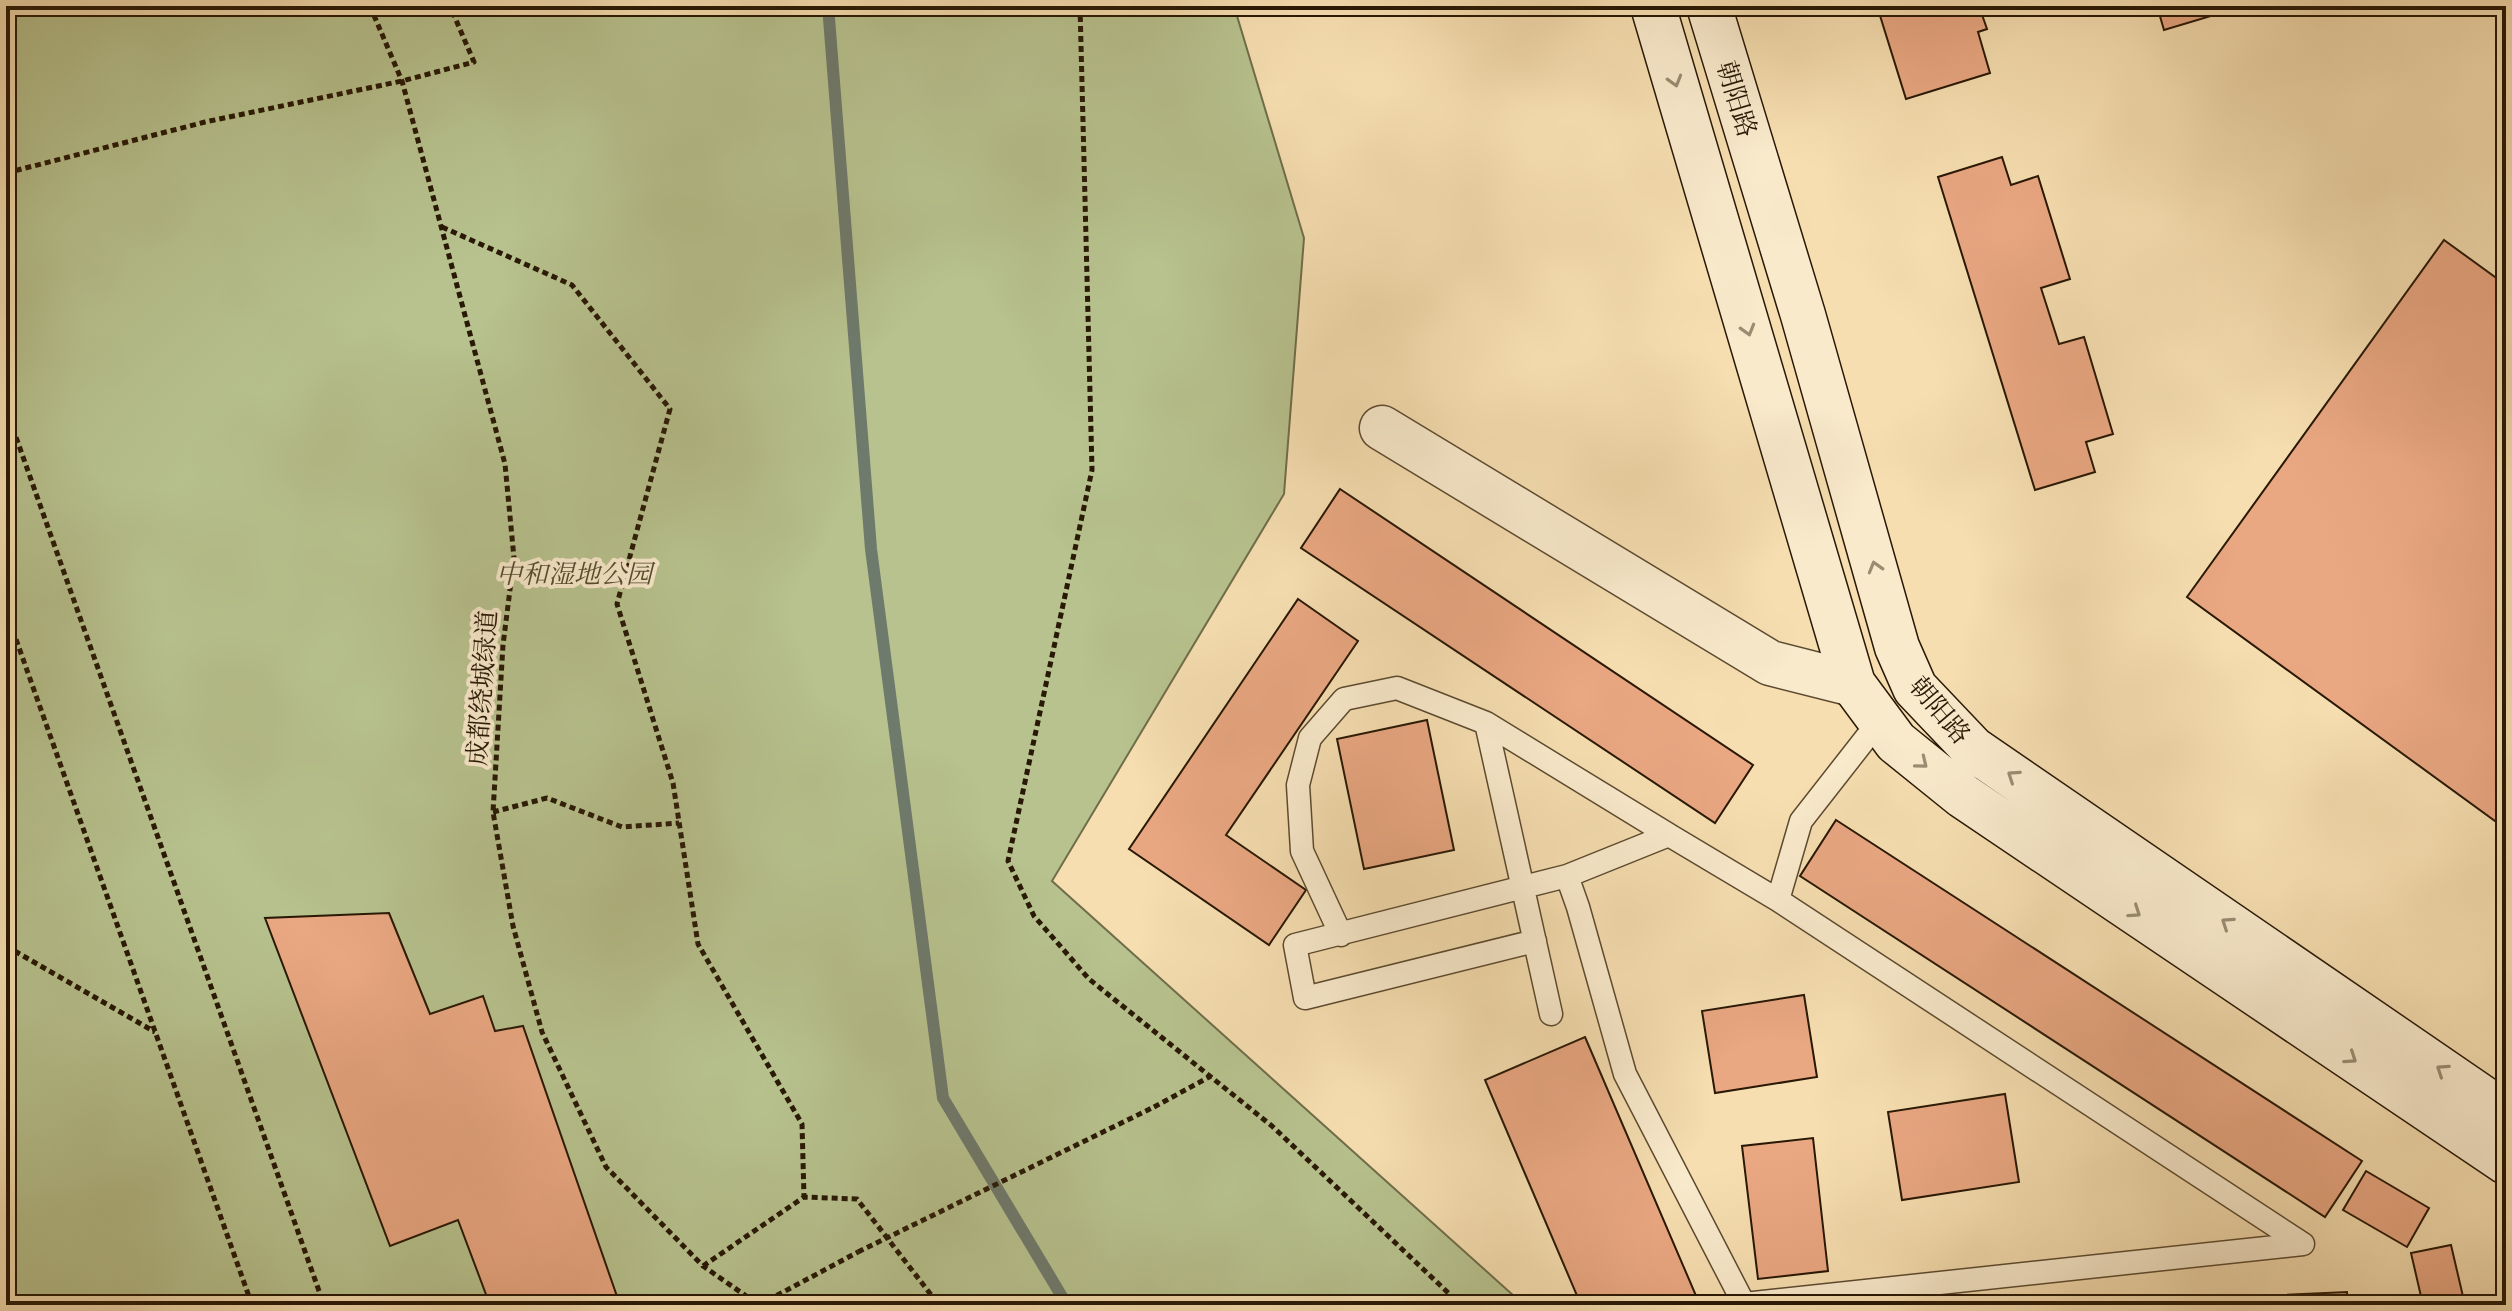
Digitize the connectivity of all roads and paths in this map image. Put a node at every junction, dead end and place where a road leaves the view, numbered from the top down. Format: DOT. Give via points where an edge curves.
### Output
graph roads {
  1 [pos="370,6"];
  2 [pos="450,6"];
  3 [pos="1080,6"];
  4 [pos="1653,6"];
  5 [pos="1709,6"];
  6 [pos="402,81"];
  7 [pos="6,173"];
  8 [pos="442,227"];
  9 [pos="6,409"];
  10 [pos="1382,428"];
  11 [pos="6,611"];
  12 [pos="1853,684"];
  13 [pos="1880,720"];
  14 [pos="1486,723"];
  15 [pos="493,812"];
  16 [pos="679,823"];
  17 [pos="1669,835"];
  18 [pos="1567,876"];
  19 [pos="1523,888"];
  20 [pos="1778,900"];
  21 [pos="1341,935"];
  22 [pos="1535,941"];
  23 [pos="6,946"];
  24 [pos="1551,1014"];
  25 [pos="156,1032"];
  26 [pos="1211,1076"];
  27 [pos="2506,1114"];
  28 [pos="2506,1162"];
  29 [pos="804,1197"];
  30 [pos="703,1266"];
  31 [pos="252,1305"];
  32 [pos="324,1305"];
  33 [pos="759,1305"];
  34 [pos="939,1305"];
  35 [pos="1461,1305"];
  1 -- 6 [label="path, 成都绕城绿道"];
  2 -- 6 [label="path" via="474,62"];
  3 -- 26 [label="path" via="1092,470 1008,861 1034,916 1089,979"];
  4 -- 12 [label="main road, one-way"];
  27 -- 5 [label="main road, 朝阳路, one-way" via="1973,749 1915,688 1897,647"];
  6 -- 7 [label="path" via="205,122"];
  6 -- 8 [label="path, 成都绕城绿道"];
  8 -- 15 [label="path, 成都绕城绿道" via="505,464 514,558"];
  8 -- 16 [label="path" via="572,285 670,409 617,604 673,783"];
  9 -- 32 [label="path"];
  10 -- 12 [label="main road" via="1770,663"];
  11 -- 25 [label="path"];
  12 -- 13 [label="main road, 朝阳路"];
  13 -- 20 [label="lane" via="1801,821"];
  13 -- 28 [label="main road, 朝阳路, one-way" via="1896,742 1963,796"];
  14 -- 17 [label="lane"];
  14 -- 19 [label="lane"];
  14 -- 21 [label="lane" via="1397,688 1344,699 1310,738 1298,785 1302,851"];
  15 -- 16 [label="path" via="547,798 622,827"];
  15 -- 30 [label="path, 成都绕城绿道" via="513,926 542,1032 606,1167"];
  16 -- 29 [label="path" via="698,944 802,1124"];
  17 -- 18 [label="lane"];
  17 -- 20 [label="lane"];
  18 -- 19 [label="lane"];
  18 -- 20 [label="lane" via="1625,1074 1744,1304 2303,1244"];
  19 -- 21 [label="lane"];
  19 -- 22 [label="lane"];
  21 -- 22 [label="lane" via="1295,945 1305,998"];
  22 -- 24 [label="lane"];
  23 -- 25 [label="path"];
  25 -- 31 [label="path"];
  26 -- 33 [label="path, bridge"];
  26 -- 35 [label="path" via="1272,1126"];
  29 -- 30 [label="path"];
  29 -- 34 [label="path" via="857,1199"];
  30 -- 33 [label="path, 成都绕城绿道"];
}
